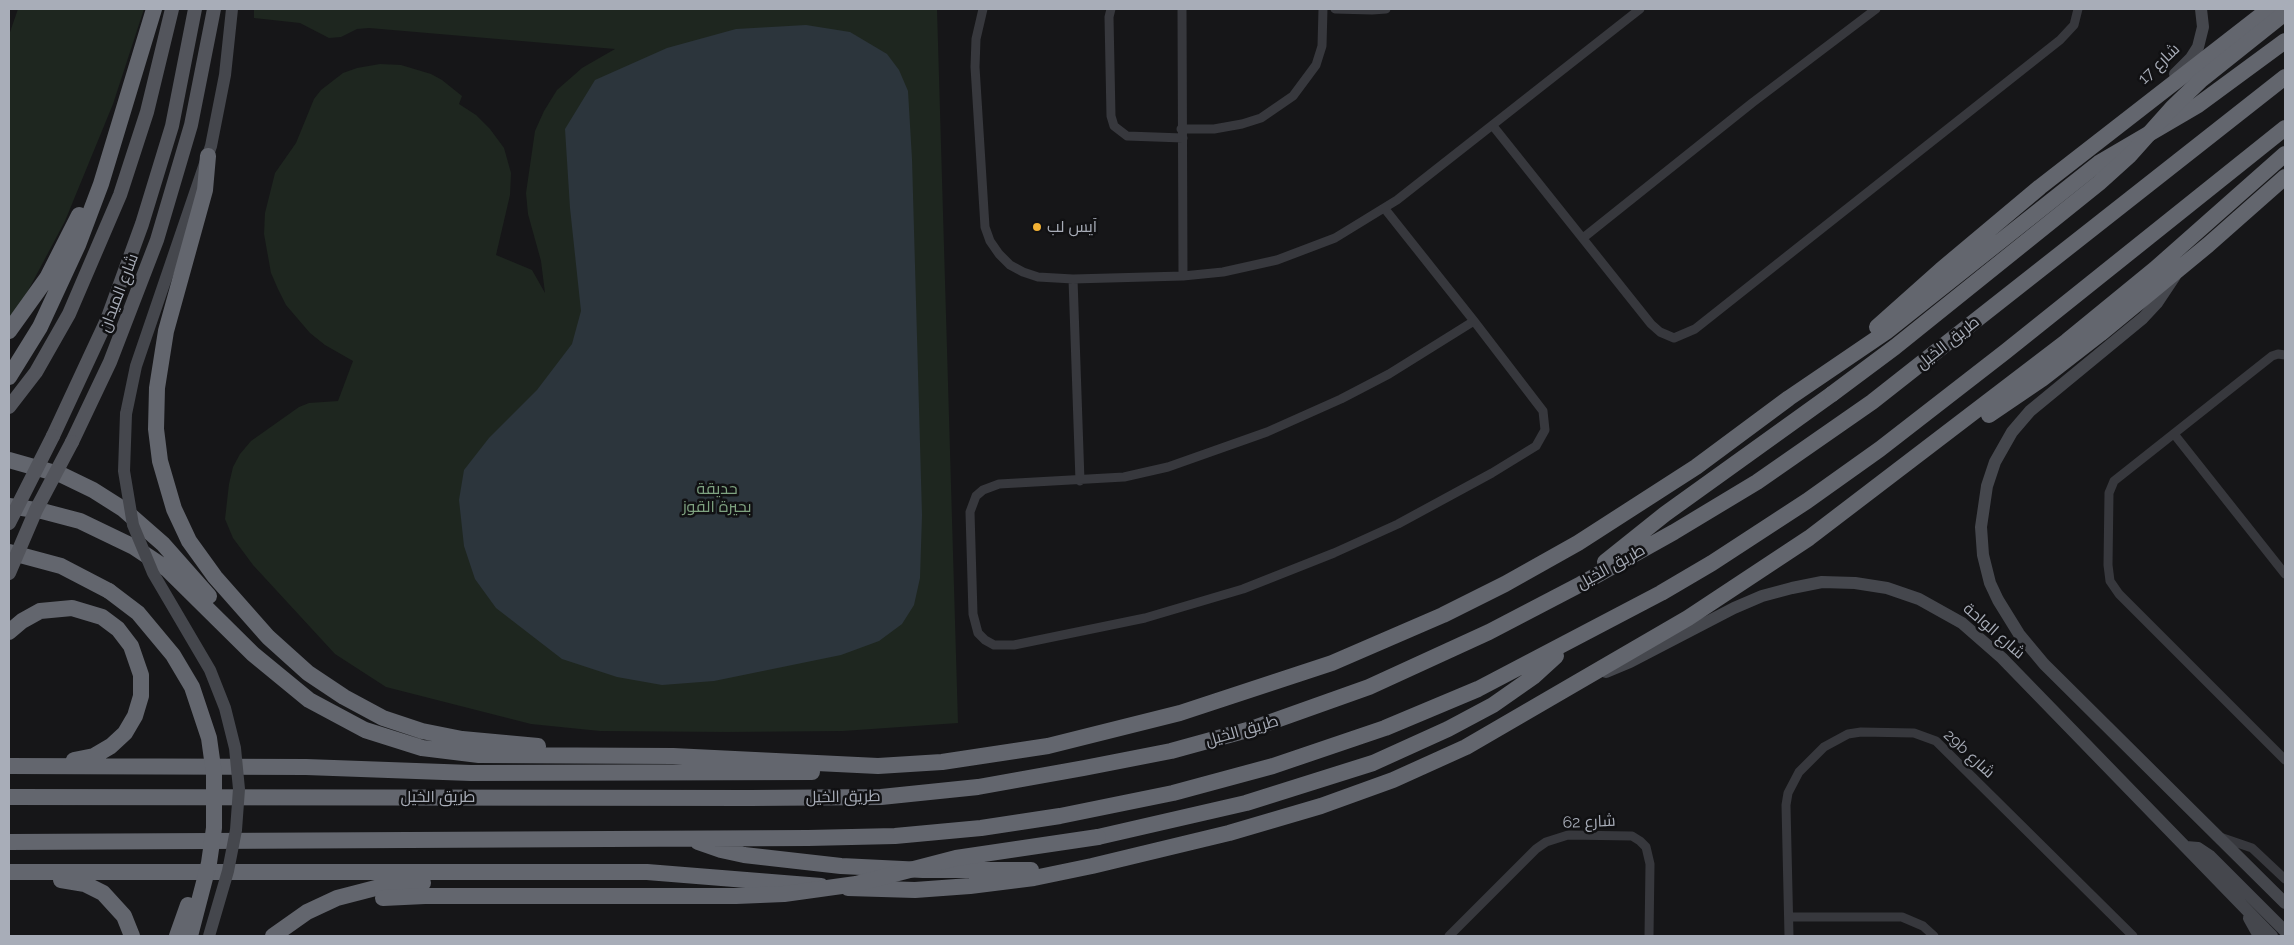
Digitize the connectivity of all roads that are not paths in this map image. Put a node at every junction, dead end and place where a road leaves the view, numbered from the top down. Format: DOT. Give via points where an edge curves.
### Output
graph roads {
  1 [pos="154,9"];
  2 [pos="172,9"];
  3 [pos="195,9"];
  4 [pos="214,9"];
  5 [pos="232,9"];
  6 [pos="983,9"];
  7 [pos="1111,9"];
  8 [pos="1182,9"];
  9 [pos="1323,9"];
  10 [pos="1334,9"];
  11 [pos="1386,9"];
  12 [pos="1640,9"];
  13 [pos="1876,9"];
  14 [pos="2078,9"];
  15 [pos="2202,9"];
  16 [pos="2269,9"];
  17 [pos="2285,12"];
  18 [pos="2285,41"];
  19 [pos="2285,77"];
  20 [pos="1493,126"];
  21 [pos="2285,128"];
  22 [pos="2113,130"];
  23 [pos="1182,133"];
  24 [pos="110,152"];
  25 [pos="2285,154"];
  26 [pos="208,156"];
  27 [pos="2285,177"];
  28 [pos="1385,209"];
  29 [pos="1583,238"];
  30 [pos="2178,270"];
  31 [pos="1183,276"];
  32 [pos="1073,279"];
  33 [pos="1474,321"];
  34 [pos="9,331"];
  35 [pos="2285,355"];
  36 [pos="1838,366"];
  37 [pos="9,376"];
  38 [pos="9,407"];
  39 [pos="2174,434"];
  40 [pos="1932,445"];
  41 [pos="9,460"];
  42 [pos="1080,481"];
  43 [pos="9,506"];
  44 [pos="9,523"];
  45 [pos="9,552"];
  46 [pos="9,573"];
  47 [pos="2285,574"];
  48 [pos="1581,584"];
  49 [pos="9,632"];
  50 [pos="1569,642"];
  51 [pos="275,674"];
  52 [pos="1579,682"];
  53 [pos="566,756"];
  54 [pos="2285,760"];
  55 [pos="9,766"];
  56 [pos="846,766"];
  57 [pos="29,767"];
  58 [pos="9,797"];
  59 [pos="2218,836"];
  60 [pos="689,838"];
  61 [pos="9,842"];
  62 [pos="2186,847"];
  63 [pos="208,863"];
  64 [pos="2253,871"];
  65 [pos="9,872"];
  66 [pos="1065,872"];
  67 [pos="711,876"];
  68 [pos="9,879"];
  69 [pos="2285,879"];
  70 [pos="2232,894"];
  71 [pos="2285,894"];
  72 [pos="2285,903"];
  73 [pos="1789,917"];
  74 [pos="2285,931"];
  75 [pos="132,936"];
  76 [pos="177,936"];
  77 [pos="190,936"];
  78 [pos="209,936"];
  79 [pos="274,936"];
  80 [pos="284,936"];
  81 [pos="1449,936"];
  82 [pos="1649,936"];
  83 [pos="1789,936"];
  84 [pos="1934,936"];
  85 [pos="2132,936"];
  86 [pos="2259,936"];
  87 [pos="2272,936"];
  1 -- 24 [label="highway"];
  2 -- 38 [label="main road" via="149,103 120,195 66,321 36,372"];
  3 -- 44 [label="main road, شارع الميدان, bridge" via="172,126 142,224 103,328"];
  4 -- 46 [label="main road, شارع الميدان, bridge" via="191,125 158,240 117,346 36,510"];
  5 -- 26 [label="street" via="225,75"];
  6 -- 32 [label="street" via="976,39 975,67 985,227 990,241 1010,265 1038,277"];
  7 -- 23 [label="street" via="1111,116 1114,126 1122,134 1132,136"];
  8 -- 23 [label="street"];
  9 -- 23 [label="street" via="1322,46 1316,65 1293,96 1269,113 1242,124"];
  10 -- 11 [label="street"];
  12 -- 20 [label="street"];
  13 -- 29 [label="street"];
  14 -- 29 [label="street" via="2074,25 2060,40 1690,332 1674,338 1655,328"];
  15 -- 22 [label="street, 17 شارع" via="2202,34 2195,53"];
  16 -- 22 [label="highway"];
  17 -- 48 [label="highway, bridge" via="2201,80 2099,183 1895,347 1644,530"];
  18 -- 36 [label="highway" via="2198,105 2099,163"];
  19 -- 48 [label="highway, طريق الخيل" via="1835,429 1716,507"];
  20 -- 28 [label="street"];
  20 -- 29 [label="street"];
  21 -- 50 [label="highway" via="2005,352 1844,475 1687,579"];
  22 -- 36 [label="highway" via="1947,264"];
  23 -- 31 [label="street"];
  24 -- 34 [label="highway" via="47,278"];
  24 -- 37 [label="highway" via="90,215 66,273 40,326"];
  25 -- 40 [label="highway" via="2111,305"];
  26 -- 53 [label="highway" via="205,190 166,331 157,388 156,429 160,462 174,509 189,541 215,577 262,630 308,673 344,697 383,718 422,731 482,742 534,745"];
  26 -- 78 [label="street, bridge" via="136,366 126,414 124,470 133,525 153,573 210,670 225,708 235,748 239,789 236,830"];
  27 -- 30 [label="highway"];
  28 -- 31 [label="street" via="1335,238 1294,255 1241,269"];
  28 -- 33 [label="street"];
  30 -- 40 [label="highway" via="2042,379 1977,422"];
  30 -- 59 [label="street, شارع الواحة" via="2143,318 2030,411 2012,432 1997,457 1987,486 1982,513 1982,541 1990,583 2008,617 2031,649"];
  31 -- 32 [label="street"];
  32 -- 42 [label="street"];
  33 -- 42 [label="street" via="1381,378 1292,422 1168,467 1124,477"];
  33 -- 42 [label="street" via="1543,411 1545,430 1542,439 1528,451 1398,524 1243,589 1178,610 1112,626 1004,646 985,640 978,633 973,614 970,512 976,496 999,484"];
  35 -- 39 [label="street" via="2272,356"];
  36 -- 56 [label="highway" via="1658,493 1578,543 1451,612 1332,664 1180,713 1048,746 942,762"];
  39 -- 47 [label="street"];
  39 -- 54 [label="street" via="2119,477 2111,487 2110,581 2119,594"];
  40 -- 52 [label="highway" via="1754,576"];
  41 -- 51 [label="highway" via="46,469 77,482 138,520 175,556"];
  43 -- 51 [label="highway" via="80,521 134,547 182,583"];
  45 -- 63 [label="highway, bridge" via="61,566 109,591 138,613 163,640 183,671 209,738 214,774 215,819"];
  48 -- 58 [label="highway, طريق الخيل" via="1407,671 1291,717 1171,751 978,787 848,798"];
  49 -- 57 [label="highway" via="31,615 50,609 72,608 92,612 110,622 125,637 136,655 141,675 141,696 135,716 125,733 111,746 84,758"];
  50 -- 60 [label="highway" via="1478,689 1385,728 1273,766 1163,795 1025,822 938,832 851,838"];
  50 -- 80 [label="highway, bridge" via="1546,666 1513,691 1448,729 1399,752 1330,778 1246,803 1098,838 956,858 856,884 784,894 383,898 334,909"];
  51 -- 53 [label="highway" via="327,712 403,744 460,754"];
  52 -- 62 [label="street, شارع الواحة" via="1630,662 1734,608 1777,592 1822,582 1887,588 1934,606 1972,630"];
  52 -- 66 [label="highway" via="1466,747 1367,790 1229,833"];
  53 -- 56 [label="highway" via="713,757"];
  55 -- 57 [label="highway"];
  56 -- 57 [label="highway" via="787,774 471,774 306,767"];
  59 -- 64 [label="street, شارع الواحة"];
  59 -- 69 [label="street" via="2252,848"];
  60 -- 61 [label="highway"];
  60 -- 66 [label="highway" via="732,853 841,866"];
  62 -- 70 [label="street, شارع الواحة"];
  62 -- 74 [label="street" via="2198,848 2210,856"];
  63 -- 76 [label="highway, bridge"];
  63 -- 77 [label="highway, bridge"];
  64 -- 71 [label="street"];
  64 -- 72 [label="street, شارع الواحة"];
  65 -- 67 [label="highway" via="647,872"];
  66 -- 67 [label="highway" via="970,886 915,890 859,889"];
  67 -- 79 [label="highway" via="575,882 391,884 322,904"];
  68 -- 75 [label="highway" via="65,880 94,888 118,908"];
  70 -- 86 [label="street"];
  70 -- 87 [label="street, شارع الواحة"];
  73 -- 83 [label="street, 29b شارع"];
  73 -- 84 [label="street" via="1902,916 1923,926"];
  73 -- 85 [label="street, 29b شارع" via="1786,805 1790,788 1799,772 1824,747 1848,734 1914,733 1945,748"];
  81 -- 82 [label="street, شارع 62" via="1536,849 1557,838 1587,835 1632,836 1646,848 1650,864"];
}
